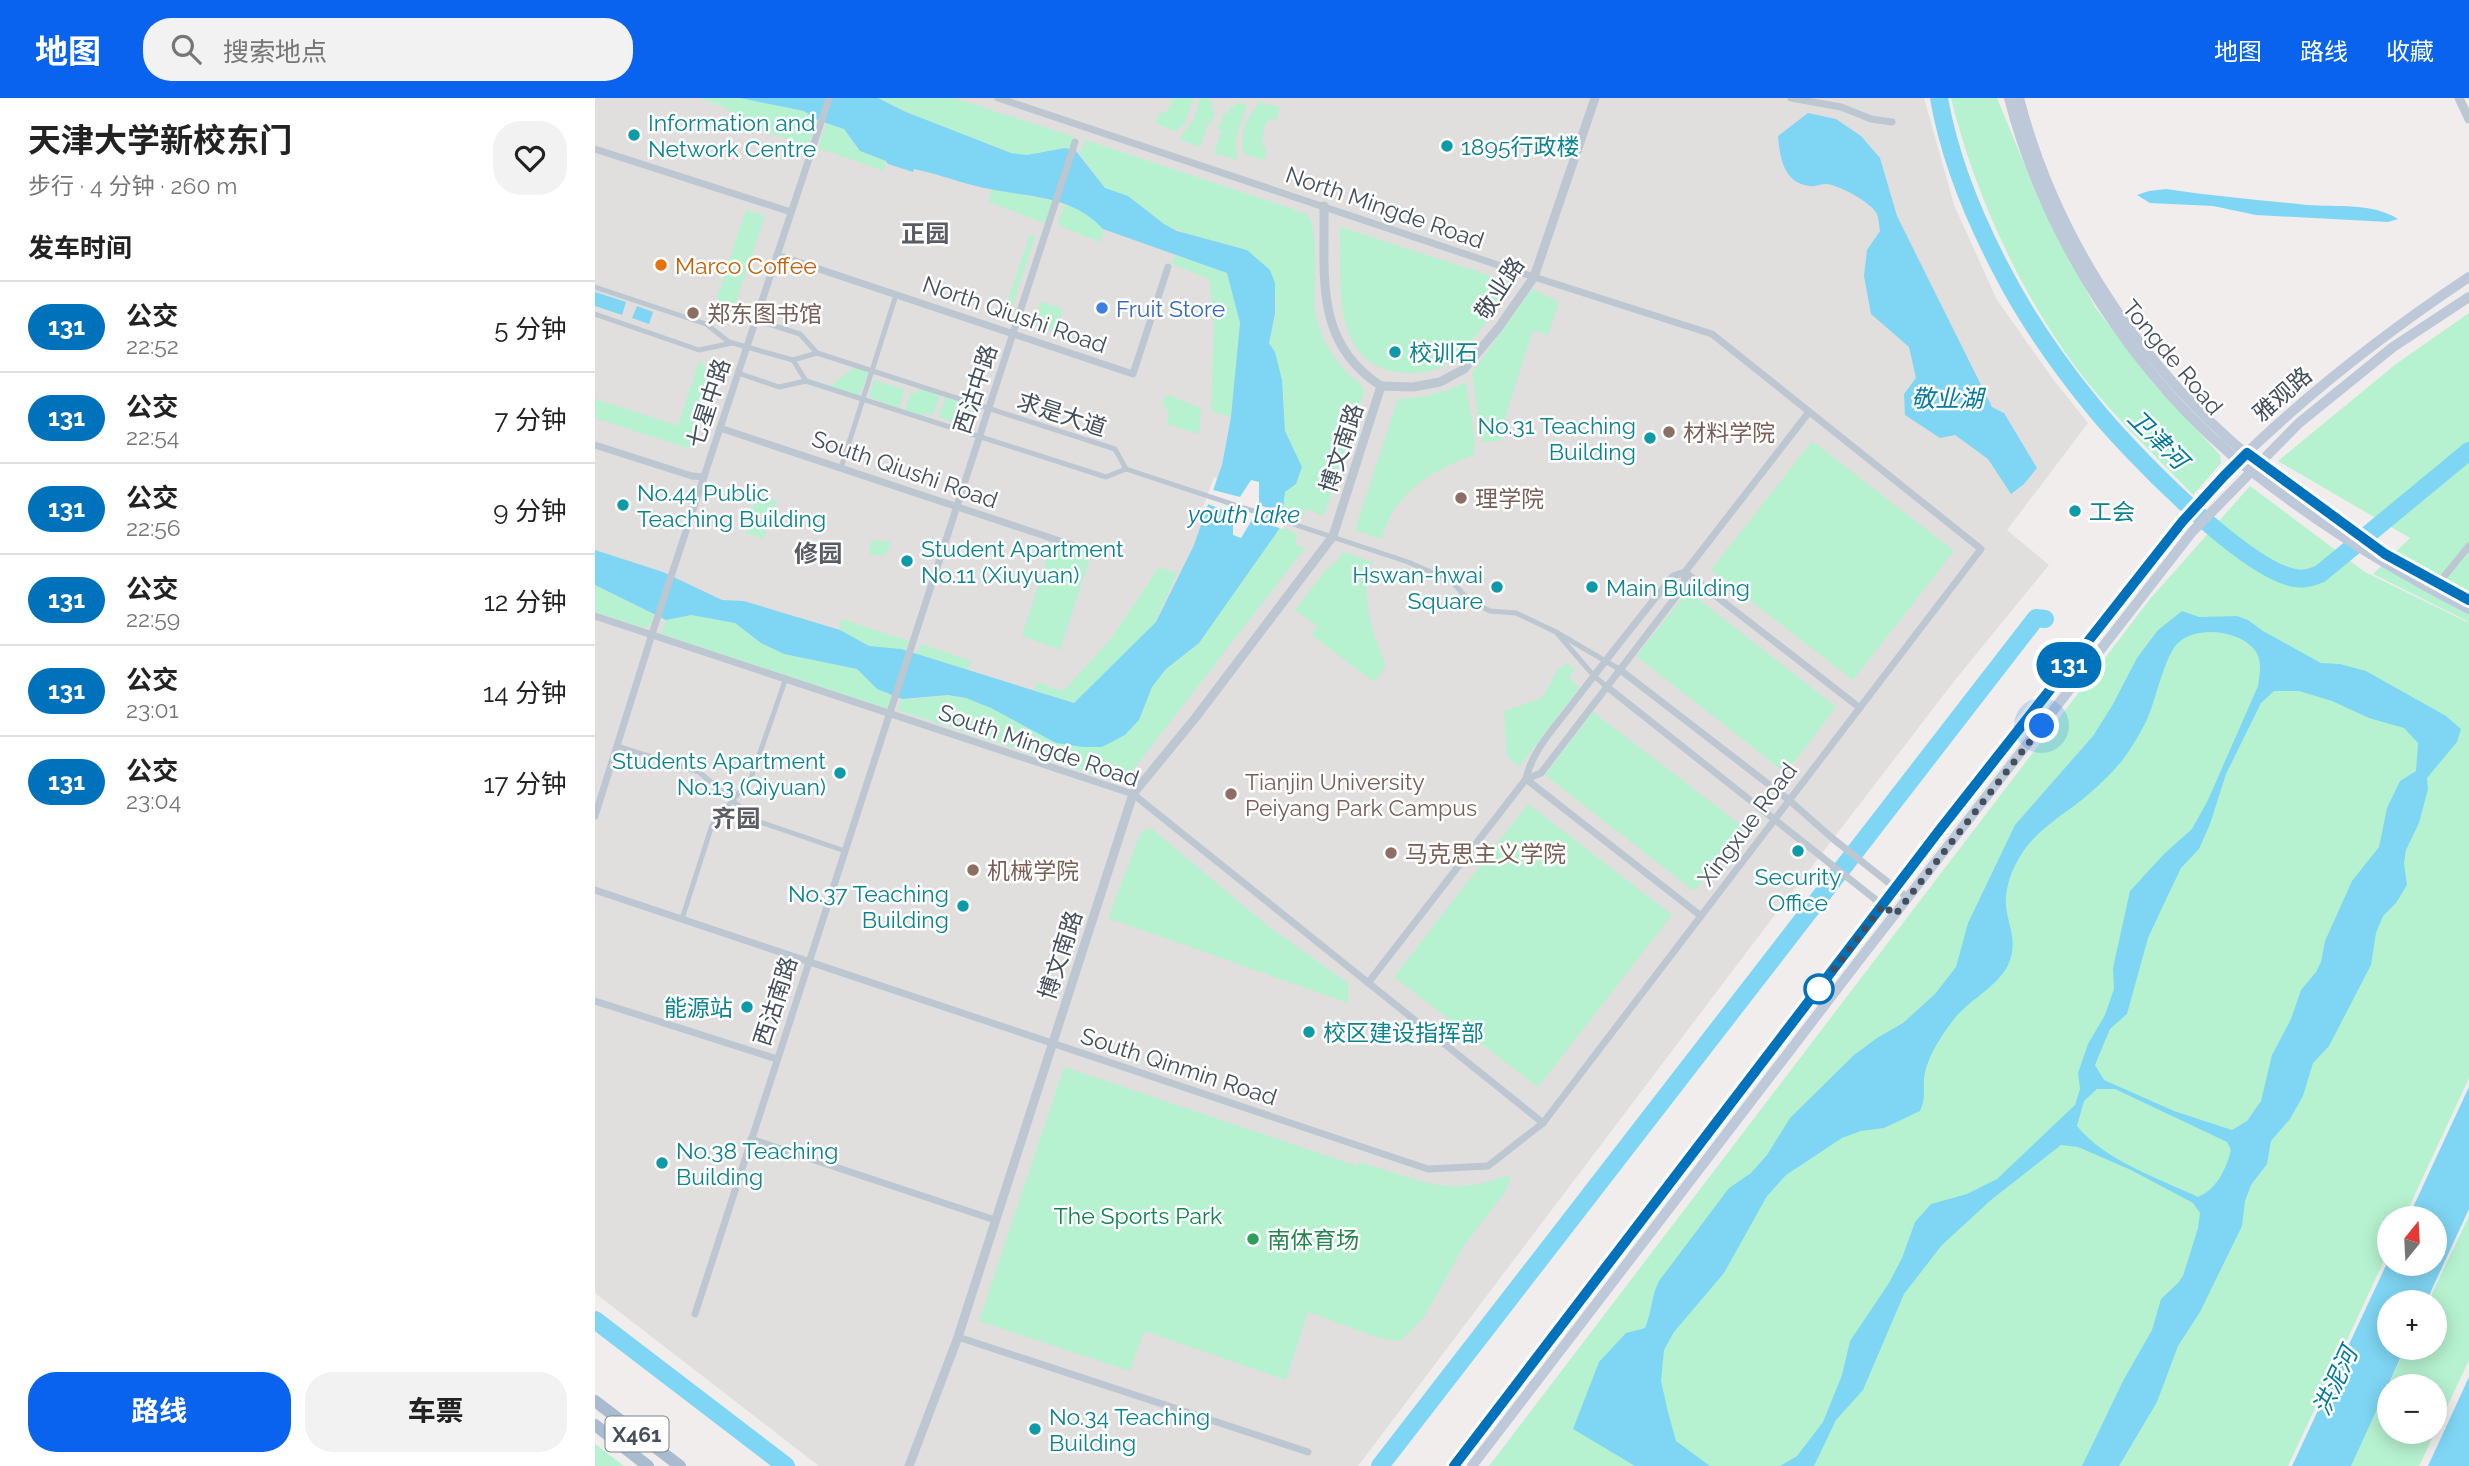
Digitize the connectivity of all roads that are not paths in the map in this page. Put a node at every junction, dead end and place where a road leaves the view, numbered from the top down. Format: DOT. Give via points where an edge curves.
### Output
graph roads {
  1 [pos="829,98"];
  2 [pos="998,98"];
  3 [pos="1595,98"];
  4 [pos="1791,98"];
  5 [pos="2009,98"];
  6 [pos="2019,98"];
  7 [pos="2459,98"];
  8 [pos="2469,119"];
  9 [pos="1892,122"];
  10 [pos="1075,142"];
  11 [pos="595,149"];
  12 [pos="1324,206"];
  13 [pos="791,212"];
  14 [pos="777,255"];
  15 [pos="1168,267"];
  16 [pos="2469,277"];
  17 [pos="1534,278"];
  18 [pos="595,287"];
  19 [pos="896,295"];
  20 [pos="2469,297"];
  21 [pos="595,314"];
  22 [pos="756,320"];
  23 [pos="1013,334"];
  24 [pos="732,343"];
  25 [pos="747,347"];
  26 [pos="817,353"];
  27 [pos="793,360"];
  28 [pos="872,370"];
  29 [pos="738,373"];
  30 [pos="806,381"];
  31 [pos="1381,386"];
  32 [pos="863,399"];
  33 [pos="989,408"];
  34 [pos="1809,412"];
  35 [pos="720,428"];
  36 [pos="980,437"];
  37 [pos="595,444"];
  38 [pos="2243,457"];
  39 [pos="2254,467"];
  40 [pos="841,468"];
  41 [pos="1126,469"];
  42 [pos="704,477"];
  43 [pos="957,508"];
  44 [pos="1333,536"];
  45 [pos="1078,547"];
  46 [pos="2469,547"];
  47 [pos="1981,549"];
  48 [pos="1685,572"];
  49 [pos="2435,588"];
  50 [pos="2469,600"];
  51 [pos="2469,609"];
  52 [pos="595,616"];
  53 [pos="1556,632"];
  54 [pos="652,634"];
  55 [pos="1606,661"];
  56 [pos="1619,669"];
  57 [pos="1594,676"];
  58 [pos="786,678"];
  59 [pos="1606,686"];
  60 [pos="894,700"];
  61 [pos="1860,708"];
  62 [pos="891,713"];
  63 [pos="617,746"];
  64 [pos="1525,779"];
  65 [pos="1133,794"];
  66 [pos="732,800"];
  67 [pos="1789,800"];
  68 [pos="595,816"];
  69 [pos="1774,820"];
  70 [pos="845,851"];
  71 [pos="1896,888"];
  72 [pos="595,890"];
  73 [pos="1908,898"];
  74 [pos="1883,905"];
  75 [pos="1895,915"];
  76 [pos="1701,916"];
  77 [pos="682,919"];
  78 [pos="808,962"];
  79 [pos="1368,983"];
  80 [pos="595,1001"];
  81 [pos="1051,1044"];
  82 [pos="777,1059"];
  83 [pos="1543,1123"];
  84 [pos="751,1139"];
  85 [pos="995,1220"];
  86 [pos="695,1314"];
  87 [pos="958,1337"];
  88 [pos="595,1401"];
  89 [pos="595,1425"];
  90 [pos="1308,1452"];
  91 [pos="648,1466"];
  92 [pos="680,1466"];
  93 [pos="909,1466"];
  94 [pos="1454,1466"];
  95 [pos="1472,1466"];
  1 -- 13 [label="street, 七星中路"];
  2 -- 12 [label="street, North Mingde Road"];
  3 -- 17 [label="street, 敬业路"];
  4 -- 9 [label="street"];
  5 -- 38 [label="main road, Tongde Road" via="2044,199 2095,294 2136,353 2180,404"];
  6 -- 38 [label="main road, Tongde Road" via="2052,195 2102,290 2175,385"];
  7 -- 8 [label="street"];
  10 -- 23 [label="street, 西沽中路"];
  11 -- 13 [label="street"];
  12 -- 17 [label="street, North Mingde Road"];
  12 -- 31 [label="street" via="1328,317 1351,361"];
  13 -- 14 [label="street, 七星中路"];
  14 -- 19 [label="street, North Qiushi Road"];
  14 -- 22 [label="street, 七星中路"];
  15 -- 23 [label="street, North Qiushi Road" via="1133,374"];
  16 -- 38 [label="main road, 雅观路" via="2373,346"];
  17 -- 31 [label="street, 敬业路" via="1464,369 1440,382"];
  17 -- 34 [label="street, North Mingde Road" via="1712,334"];
  18 -- 24 [label="street" via="706,324"];
  19 -- 23 [label="street, North Qiushi Road"];
  19 -- 28 [label="street"];
  20 -- 39 [label="main road, 雅观路" via="2393,347 2299,423"];
  21 -- 24 [label="street" via="699,350"];
  22 -- 25 [label="street, 七星中路"];
  22 -- 26 [label="street" via="800,334"];
  23 -- 33 [label="street, 西沽中路"];
  24 -- 25 [label="street"];
  25 -- 27 [label="street"];
  25 -- 29 [label="street, 七星中路"];
  26 -- 27 [label="street"];
  26 -- 28 [label="street, 求是大道"];
  27 -- 30 [label="street"];
  28 -- 32 [label="street"];
  28 -- 33 [label="street, 求是大道"];
  29 -- 30 [label="street" via="779,387"];
  29 -- 35 [label="street, 七星中路"];
  30 -- 32 [label="street, 求是大道"];
  31 -- 44 [label="street, 博文南路"];
  32 -- 36 [label="street, 求是大道"];
  32 -- 40 [label="street"];
  33 -- 36 [label="street, 西沽中路"];
  33 -- 41 [label="street, 求是大道" via="1115,449"];
  34 -- 47 [label="street, North Mingde Road"];
  34 -- 48 [label="street"];
  35 -- 40 [label="street, South Qiushi Road"];
  35 -- 42 [label="street, 七星中路"];
  36 -- 41 [label="street, 求是大道" via="1106,477"];
  36 -- 43 [label="street, 西沽中路"];
  37 -- 42 [label="street"];
  38 -- 39 [label="main road, Tongde Road"];
  38 -- 71 [label="main road, 雅观路" via="2182,522"];
  39 -- 49 [label="main road, Tongde Road" via="2382,557"];
  39 -- 73 [label="main road, 雅观路" via="2192,532"];
  40 -- 43 [label="street, South Qiushi Road"];
  41 -- 44 [label="street"];
  42 -- 54 [label="street, 七星中路"];
  43 -- 45 [label="street, South Qiushi Road"];
  43 -- 60 [label="street, 西沽中路"];
  44 -- 53 [label="street" via="1451,581 1469,600 1490,611 1516,613"];
  44 -- 65 [label="street, 博文南路"];
  46 -- 49 [label="street"];
  47 -- 61 [label="street, Xingxue Road"];
  48 -- 55 [label="street" via="1673,576"];
  48 -- 56 [label="street" via="1684,586"];
  48 -- 61 [label="street"];
  49 -- 50 [label="main road, Tongde Road"];
  49 -- 51 [label="main road, Tongde Road"];
  52 -- 54 [label="street, South Mingde Road"];
  53 -- 55 [label="street"];
  53 -- 57 [label="street"];
  54 -- 58 [label="street, South Mingde Road"];
  54 -- 63 [label="street, 七星中路"];
  55 -- 56 [label="street"];
  55 -- 57 [label="street"];
  56 -- 59 [label="street"];
  56 -- 67 [label="street"];
  57 -- 59 [label="street"];
  57 -- 64 [label="street" via="1529,764"];
  58 -- 62 [label="street, South Mingde Road"];
  58 -- 66 [label="street" via="751,778"];
  59 -- 64 [label="street" via="1541,774"];
  59 -- 69 [label="street"];
  60 -- 62 [label="street, 西沽南路"];
  61 -- 67 [label="street, Xingxue Road"];
  62 -- 65 [label="street, South Mingde Road"];
  62 -- 70 [label="street, 西沽南路"];
  63 -- 66 [label="street" via="699,772"];
  63 -- 68 [label="street, 七星中路"];
  64 -- 76 [label="street"];
  64 -- 79 [label="street"];
  65 -- 79 [label="street, South Mingde Road"];
  65 -- 81 [label="street, 博文南路"];
  66 -- 70 [label="street" via="757,821"];
  66 -- 77 [label="street" via="712,825"];
  67 -- 69 [label="street, Xingxue Road"];
  67 -- 71 [label="street"];
  69 -- 74 [label="street"];
  69 -- 76 [label="street, Xingxue Road"];
  70 -- 78 [label="street, 西沽南路"];
  71 -- 73 [label="street"];
  71 -- 74 [label="main road, 雅观路"];
  72 -- 77 [label="street, South Qinmin Road"];
  73 -- 75 [label="main road, 雅观路"];
  74 -- 75 [label="street"];
  74 -- 94 [label="main road, 雅观路"];
  75 -- 95 [label="main road, 雅观路"];
  76 -- 83 [label="street, Xingxue Road"];
  77 -- 78 [label="street, South Qinmin Road"];
  78 -- 81 [label="street, South Qinmin Road"];
  78 -- 82 [label="street, 西沽南路"];
  79 -- 83 [label="street, South Mingde Road"];
  80 -- 82 [label="street"];
  81 -- 83 [label="street, South Qinmin Road" via="1428,1169 1488,1167"];
  81 -- 85 [label="street, 博文南路"];
  82 -- 84 [label="street, 西沽南路"];
  84 -- 85 [label="street"];
  84 -- 86 [label="street, 西沽南路"];
  85 -- 87 [label="street, 博文南路"];
  87 -- 90 [label="street"];
  87 -- 93 [label="street, 博文南路"];
  88 -- 92 [label="main road, X461"];
  89 -- 91 [label="main road, X461"];
}
